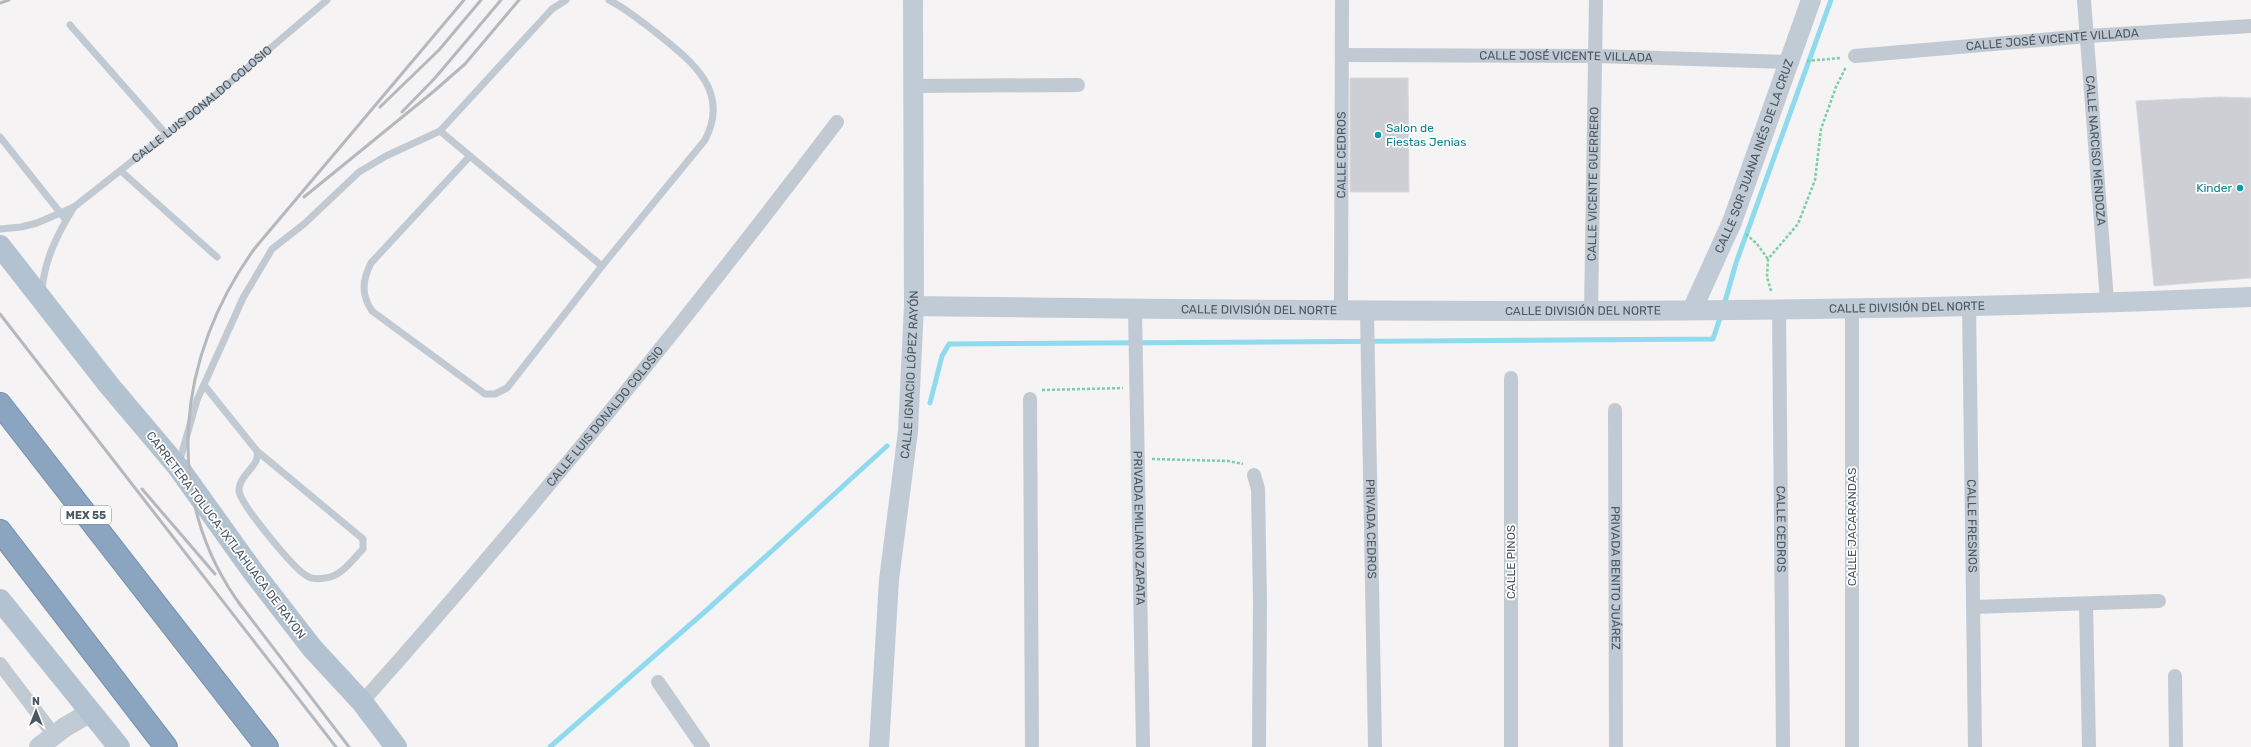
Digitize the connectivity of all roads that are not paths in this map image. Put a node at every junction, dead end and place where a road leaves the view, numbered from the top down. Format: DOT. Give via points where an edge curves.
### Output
graph roads {
  1 [pos="327,0"];
  2 [pos="566,0"];
  3 [pos="609,0"];
  4 [pos="913,0"];
  5 [pos="1342,0"];
  6 [pos="1596,0"];
  7 [pos="1811,0"];
  8 [pos="2084,0"];
  9 [pos="70,25"];
  10 [pos="2251,26"];
  11 [pos="2087,36"];
  12 [pos="1342,55"];
  13 [pos="1596,56"];
  14 [pos="1855,56"];
  15 [pos="1795,62"];
  16 [pos="1078,84"];
  17 [pos="914,86"];
  18 [pos="837,122"];
  19 [pos="440,131"];
  20 [pos="166,134"];
  21 [pos="0,137"];
  22 [pos="470,156"];
  23 [pos="121,171"];
  24 [pos="74,206"];
  25 [pos="60,213"];
  26 [pos="66,220"];
  27 [pos="0,229"];
  28 [pos="0,246"];
  29 [pos="217,257"];
  30 [pos="602,266"];
  31 [pos="42,297"];
  32 [pos="2251,297"];
  33 [pos="2107,301"];
  34 [pos="1969,305"];
  35 [pos="914,306"];
  36 [pos="1852,307"];
  37 [pos="1341,309"];
  38 [pos="1779,310"];
  39 [pos="1701,311"];
  40 [pos="1591,312"];
  41 [pos="1367,317"];
  42 [pos="1135,318"];
  43 [pos="1511,378"];
  44 [pos="204,385"];
  45 [pos="1030,399"];
  46 [pos="0,404"];
  47 [pos="1615,410"];
  48 [pos="257,451"];
  49 [pos="178,467"];
  50 [pos="1254,475"];
  51 [pos="0,531"];
  52 [pos="0,600"];
  53 [pos="2159,600"];
  54 [pos="2086,604"];
  55 [pos="1974,607"];
  56 [pos="0,664"];
  57 [pos="2175,676"];
  58 [pos="658,682"];
  59 [pos="362,702"];
  60 [pos="91,712"];
  61 [pos="54,735"];
  62 [pos="39,747"];
  63 [pos="119,747"];
  64 [pos="166,747"];
  65 [pos="267,747"];
  66 [pos="396,747"];
  67 [pos="703,747"];
  68 [pos="879,747"];
  69 [pos="1032,747"];
  70 [pos="1143,747"];
  71 [pos="1259,747"];
  72 [pos="1375,747"];
  73 [pos="1511,747"];
  74 [pos="1616,747"];
  75 [pos="1783,747"];
  76 [pos="1852,747"];
  77 [pos="1975,747"];
  78 [pos="2089,747"];
  79 [pos="2176,747"];
  1 -- 20 [label="lane, CALLE LUIS DONALDO COLOSIO"];
  2 -- 19 [label="lane" via="552,9"];
  3 -- 30 [label="lane" via="638,19 693,64 707,83 713,100 714,118 705,140"];
  4 -- 17 [label="main road, CALLE IGNACIO LÓPEZ RAYÓN"];
  5 -- 12 [label="street, CALLE CEDROS"];
  6 -- 13 [label="street, CALLE VICENTE GUERRERO"];
  7 -- 15 [label="main road, CALLE SOR JUANA INÉS DE LA CRUZ"];
  8 -- 11 [label="street, CALLE NARCISO MENDOZA"];
  9 -- 20 [label="lane"];
  10 -- 11 [label="street, CALLE JOSÉ VICENTE VILLADA"];
  11 -- 14 [label="street, CALLE JOSÉ VICENTE VILLADA"];
  11 -- 33 [label="street, CALLE NARCISO MENDOZA"];
  12 -- 13 [label="street, CALLE JOSÉ VICENTE VILLADA"];
  12 -- 37 [label="street, CALLE CEDROS"];
  13 -- 15 [label="street, CALLE JOSÉ VICENTE VILLADA"];
  13 -- 40 [label="street, CALLE VICENTE GUERRERO"];
  15 -- 39 [label="main road, CALLE SOR JUANA INÉS DE LA CRUZ" via="1732,222"];
  16 -- 17 [label="street"];
  17 -- 35 [label="main road, CALLE IGNACIO LÓPEZ RAYÓN"];
  18 -- 59 [label="street, CALLE LUIS DONALDO COLOSIO" via="694,306 583,442"];
  19 -- 22 [label="lane"];
  19 -- 44 [label="lane" via="386,156 359,172 304,224 272,249 243,298"];
  20 -- 23 [label="lane, CALLE LUIS DONALDO COLOSIO"];
  21 -- 25 [label="lane"];
  22 -- 30 [label="lane"];
  22 -- 30 [label="lane" via="371,263 363,293 372,311 484,394 495,394 507,388"];
  23 -- 24 [label="lane, CALLE LUIS DONALDO COLOSIO"];
  23 -- 29 [label="lane"];
  24 -- 25 [label="lane, CALLE LUIS DONALDO COLOSIO"];
  24 -- 26 [label="lane, CALLE LUIS DONALDO COLOSIO"];
  25 -- 26 [label="lane"];
  25 -- 27 [label="lane, CALLE LUIS DONALDO COLOSIO" via="21,227"];
  26 -- 31 [label="lane, CALLE LUIS DONALDO COLOSIO" via="48,260"];
  28 -- 31 [label="main road, CARRETERA TOLUCA-IXTLAHUACA DE RAYON"];
  31 -- 49 [label="main road, CARRETERA TOLUCA-IXTLAHUACA DE RAYON" via="108,384"];
  32 -- 33 [label="main road, CALLE DIVISIÓN DEL NORTE"];
  33 -- 34 [label="main road, CALLE DIVISIÓN DEL NORTE"];
  34 -- 36 [label="main road, CALLE DIVISIÓN DEL NORTE"];
  34 -- 55 [label="street, CALLE FRESNOS"];
  35 -- 42 [label="main road, CALLE DIVISIÓN DEL NORTE"];
  35 -- 68 [label="main road, CALLE IGNACIO LÓPEZ RAYÓN" via="908,431 889,580"];
  36 -- 38 [label="main road, CALLE DIVISIÓN DEL NORTE"];
  36 -- 76 [label="street, CALLE JACARANDAS"];
  37 -- 41 [label="main road, CALLE DIVISIÓN DEL NORTE"];
  37 -- 42 [label="main road, CALLE DIVISIÓN DEL NORTE"];
  38 -- 39 [label="main road, CALLE DIVISIÓN DEL NORTE"];
  38 -- 75 [label="street, CALLE CEDROS"];
  39 -- 40 [label="main road, CALLE DIVISIÓN DEL NORTE"];
  40 -- 41 [label="main road, CALLE DIVISIÓN DEL NORTE"];
  41 -- 72 [label="street, PRIVADA CEDROS"];
  42 -- 70 [label="street, PRIVADA EMILIANO ZAPATA"];
  43 -- 73 [label="street, CALLE PINOS"];
  44 -- 48 [label="lane"];
  44 -- 49 [label="lane" via="197,400"];
  45 -- 69 [label="street"];
  46 -- 65 [label="highway, MEX 55"];
  47 -- 74 [label="street, PRIVADA BENITO JUÁREZ"];
  48 -- 48 [label="lane" via="256,460 240,482 240,494 246,507 307,576 326,578 338,574 363,549 363,538"];
  49 -- 59 [label="main road, CARRETERA TOLUCA-IXTLAHUACA DE RAYON" via="312,648"];
  50 -- 71 [label="street" via="1258,489 1260,595"];
  51 -- 64 [label="highway"];
  52 -- 60 [label="main road"];
  53 -- 54 [label="street"];
  54 -- 55 [label="street"];
  54 -- 78 [label="street"];
  55 -- 77 [label="street, CALLE FRESNOS"];
  56 -- 61 [label="street"];
  57 -- 79 [label="street"];
  58 -- 67 [label="street"];
  59 -- 66 [label="main road, CARRETERA TOLUCA-IXTLAHUACA DE RAYON"];
  60 -- 61 [label="main road"];
  60 -- 63 [label="main road"];
  61 -- 62 [label="main road"];
}
